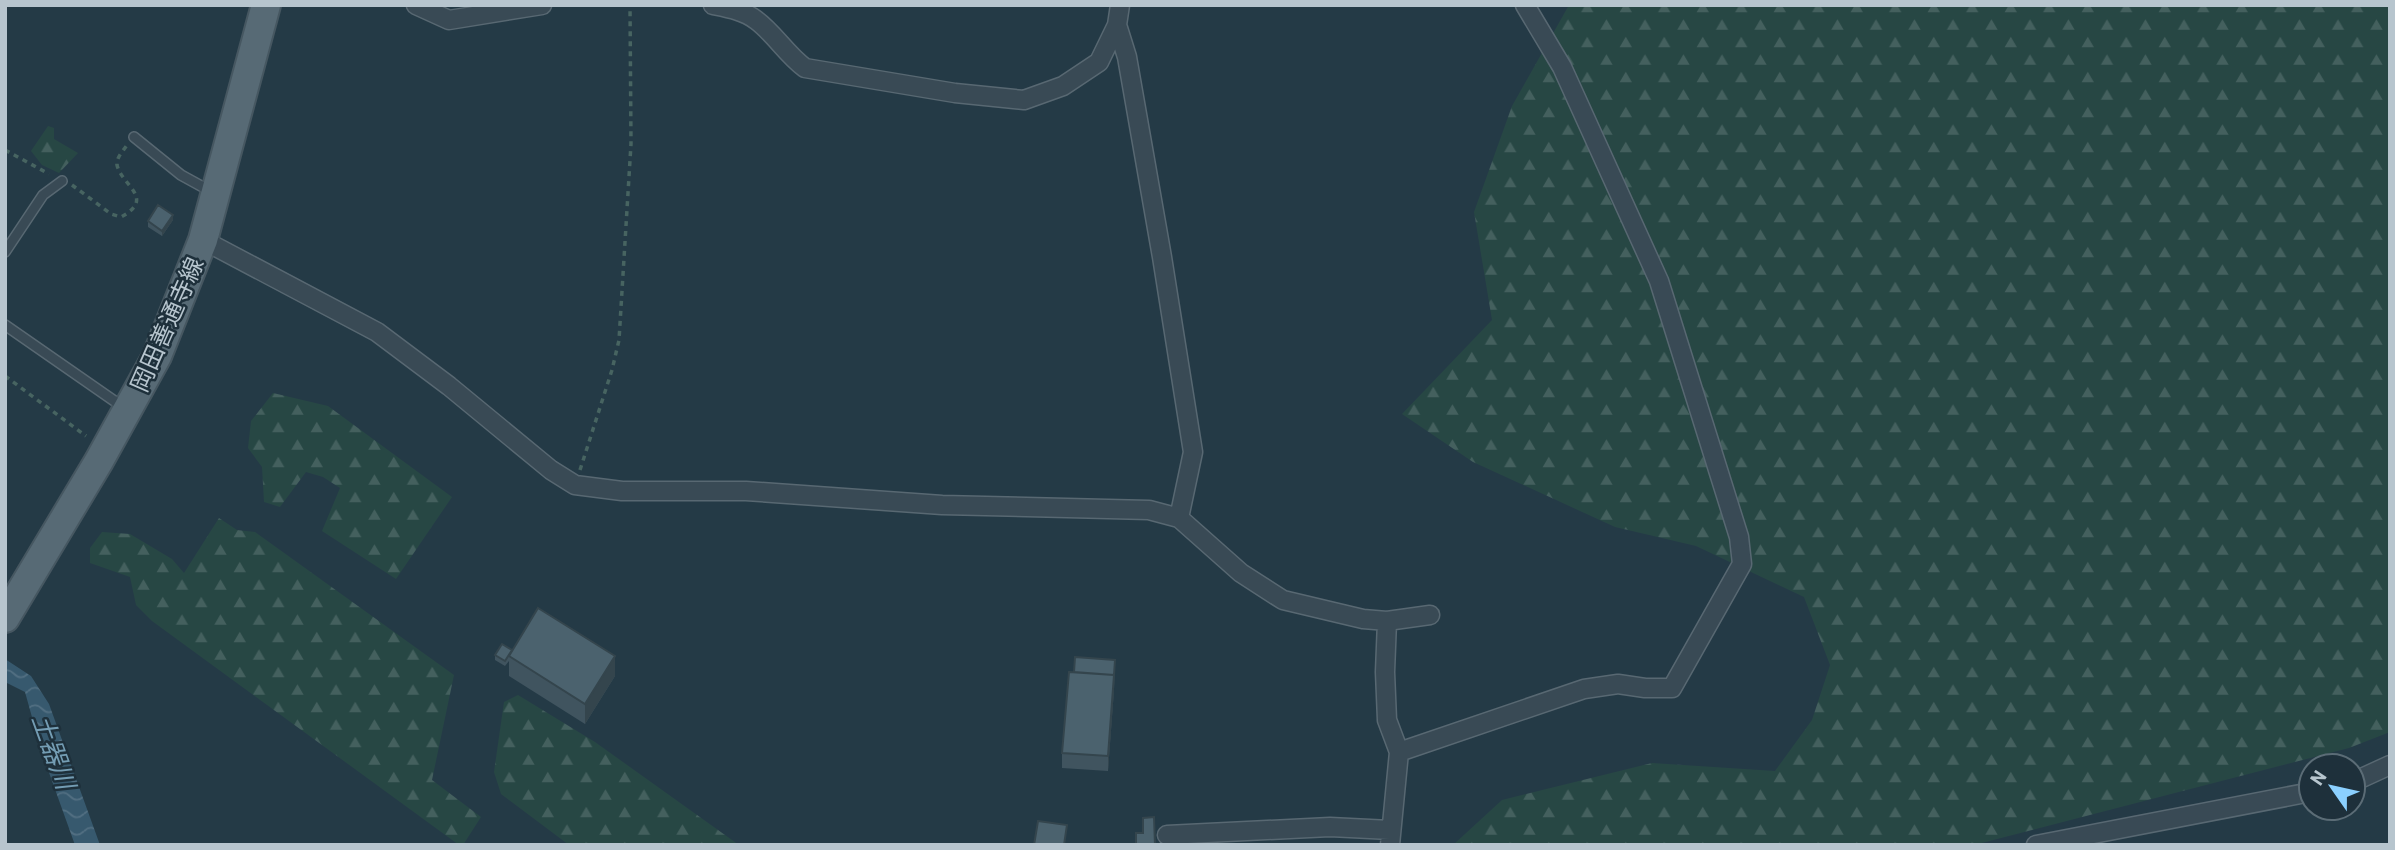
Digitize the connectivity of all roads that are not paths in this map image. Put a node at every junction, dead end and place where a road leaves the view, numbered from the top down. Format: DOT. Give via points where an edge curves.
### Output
graph roads {
  1 [pos="266,5"];
  2 [pos="416,5"];
  3 [pos="542,5"];
  4 [pos="713,5"];
  5 [pos="1120,5"];
  6 [pos="1525,5"];
  7 [pos="1117,25"];
  8 [pos="134,137"];
  9 [pos="62,181"];
  10 [pos="215,194"];
  11 [pos="203,240"];
  12 [pos="5,252"];
  13 [pos="5,325"];
  14 [pos="127,410"];
  15 [pos="1179,518"];
  16 [pos="1430,615"];
  17 [pos="5,618"];
  18 [pos="1388,621"];
  19 [pos="1398,752"];
  20 [pos="2390,765"];
  21 [pos="2367,776"];
  22 [pos="2297,795"];
  23 [pos="1167,835"];
  24 [pos="1390,837"];
  25 [pos="2036,845"];
  1 -- 10 [label="main road, 岡田善通寺線"];
  2 -- 3 [label="street" via="449,20"];
  4 -- 7 [label="street" via="756,19 805,68 1024,100 1063,86 1100,62"];
  5 -- 7 [label="street"];
  6 -- 19 [label="street" via="1562,67 1659,281 1739,537 1742,564 1672,688 1618,684 1584,689"];
  7 -- 15 [label="street" via="1129,71 1193,452"];
  8 -- 10 [label="lane" via="181,175"];
  9 -- 12 [label="lane" via="43,195"];
  10 -- 11 [label="main road, 岡田善通寺線"];
  11 -- 14 [label="main road, 岡田善通寺線" via="157,356"];
  11 -- 15 [label="street" via="377,332 575,485 942,505 1149,510"];
  13 -- 14 [label="lane"];
  14 -- 17 [label="main road, 岡田善通寺線"];
  15 -- 18 [label="street" via="1241,573 1283,600"];
  16 -- 18 [label="street"];
  18 -- 19 [label="street" via="1387,720"];
  19 -- 24 [label="street"];
  20 -- 21 [label="street"];
  22 -- 25 [label="street"];
  23 -- 24 [label="street" via="1330,827"];
}
